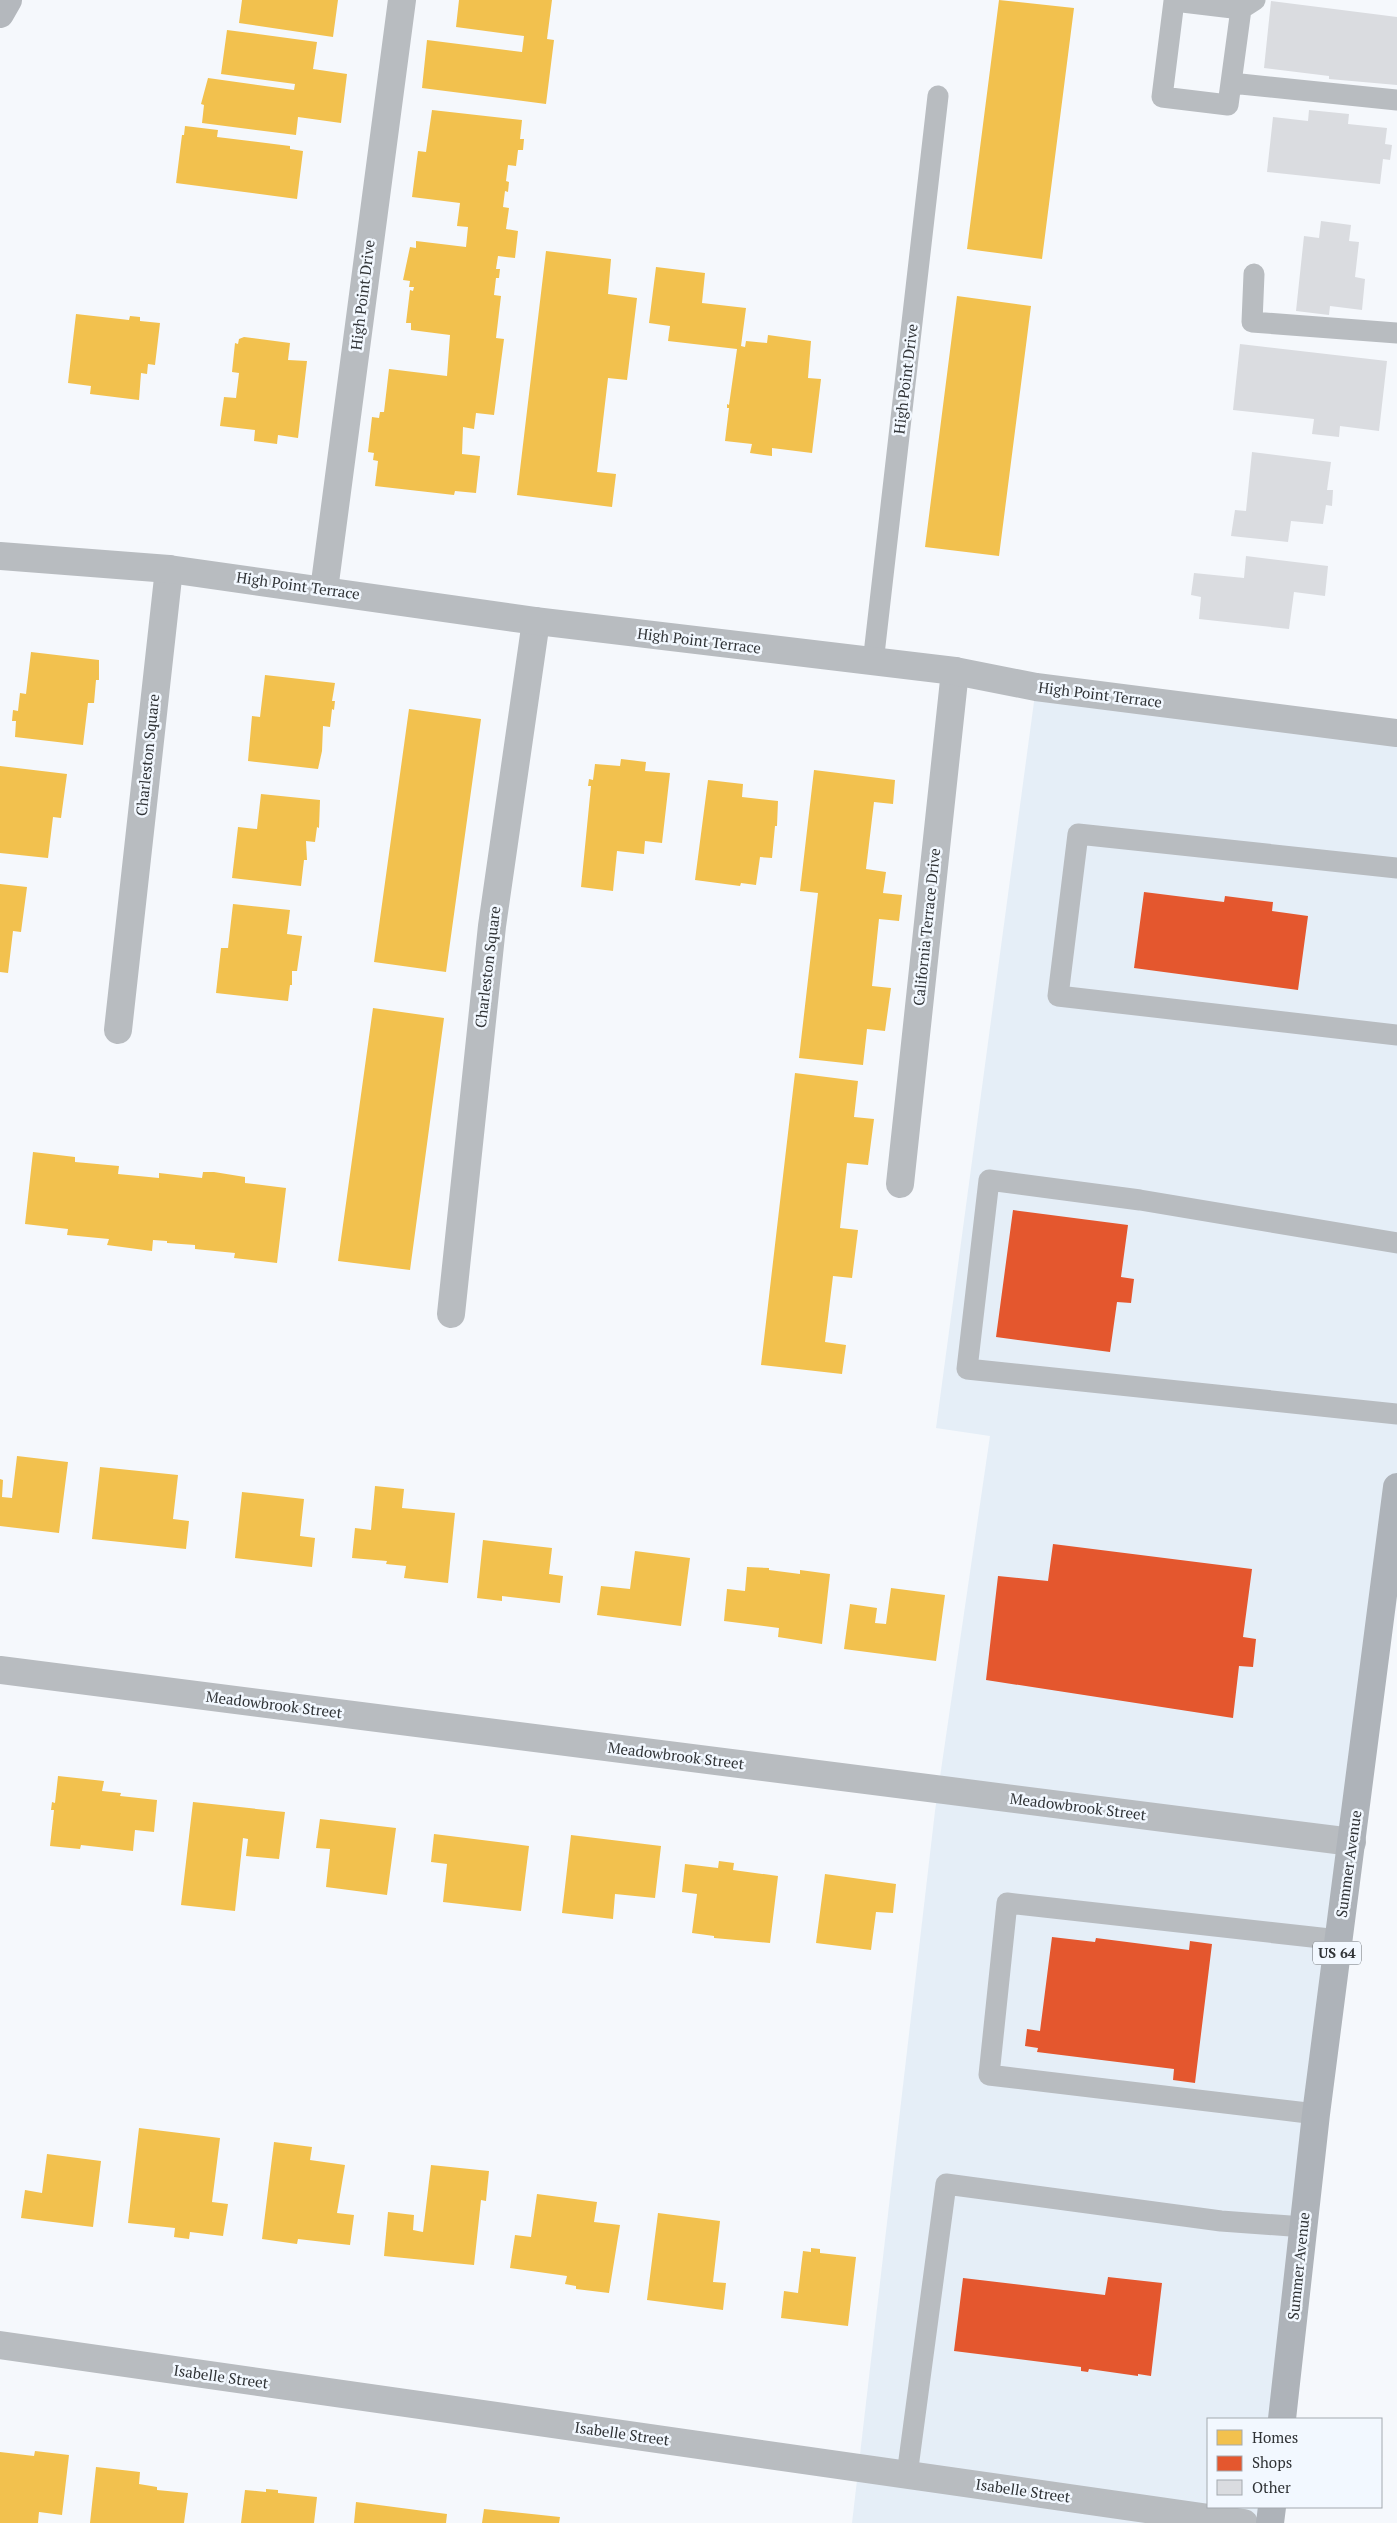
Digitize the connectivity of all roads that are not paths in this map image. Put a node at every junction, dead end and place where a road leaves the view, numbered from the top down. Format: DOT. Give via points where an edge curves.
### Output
graph roads {
  1 [pos="8,0"];
  2 [pos="402,0"];
  3 [pos="1248,4"];
  4 [pos="0,14"];
  5 [pos="1231,83"];
  6 [pos="938,96"];
  7 [pos="1397,100"];
  8 [pos="1254,274"];
  9 [pos="1397,333"];
  10 [pos="0,556"];
  11 [pos="168,569"];
  12 [pos="324,590"];
  13 [pos="536,621"];
  14 [pos="873,662"];
  15 [pos="955,671"];
  16 [pos="1397,732"];
  17 [pos="1397,868"];
  18 [pos="118,1030"];
  19 [pos="1397,1035"];
  20 [pos="900,1184"];
  21 [pos="1397,1243"];
  22 [pos="450,1314"];
  23 [pos="1397,1414"];
  24 [pos="1397,1487"];
  25 [pos="0,1670"];
  26 [pos="1352,1842"];
  27 [pos="1339,1940"];
  28 [pos="1316,2114"];
  29 [pos="1304,2227"];
  30 [pos="0,2345"];
  31 [pos="1282,2418"];
  32 [pos="908,2475"];
  33 [pos="1272,2508"];
  34 [pos="1244,2523"];
  35 [pos="1270,2523"];
  1 -- 4 [label="highway"];
  2 -- 12 [label="street, High Point Drive"];
  3 -- 5 [label="lane"];
  3 -- 5 [label="lane" via="1174,0 1162,97 1228,105"];
  5 -- 7 [label="lane"];
  6 -- 14 [label="lane, High Point Drive"];
  8 -- 9 [label="lane" via="1252,322"];
  10 -- 11 [label="street, High Point Terrace"];
  11 -- 12 [label="street, High Point Terrace"];
  11 -- 18 [label="street, Charleston Square"];
  12 -- 13 [label="street, High Point Terrace"];
  13 -- 14 [label="street, High Point Terrace"];
  13 -- 22 [label="street, Charleston Square" via="492,926"];
  14 -- 15 [label="street, High Point Terrace"];
  15 -- 16 [label="street, High Point Terrace" via="1036,687"];
  15 -- 20 [label="street, California Terrace Drive"];
  17 -- 19 [label="lane" via="1078,834 1058,996"];
  21 -- 23 [label="lane" via="1140,1200 989,1180 968,1369"];
  24 -- 26 [label="main road, Summer Avenue / US 64"];
  25 -- 26 [label="street, Meadowbrook Street"];
  26 -- 27 [label="main road, Summer Avenue / US 64"];
  27 -- 28 [label="main road, Summer Avenue / US 64"];
  27 -- 28 [label="lane" via="1007,1903 989,2075"];
  28 -- 29 [label="main road, Summer Avenue / US 64"];
  29 -- 31 [label="main road, Summer Avenue / US 64"];
  29 -- 32 [label="lane" via="1221,2221 946,2184"];
  30 -- 32 [label="street, Isabelle Street"];
  32 -- 34 [label="street, Isabelle Street"];
  33 -- 35 [label="main road"];
}
